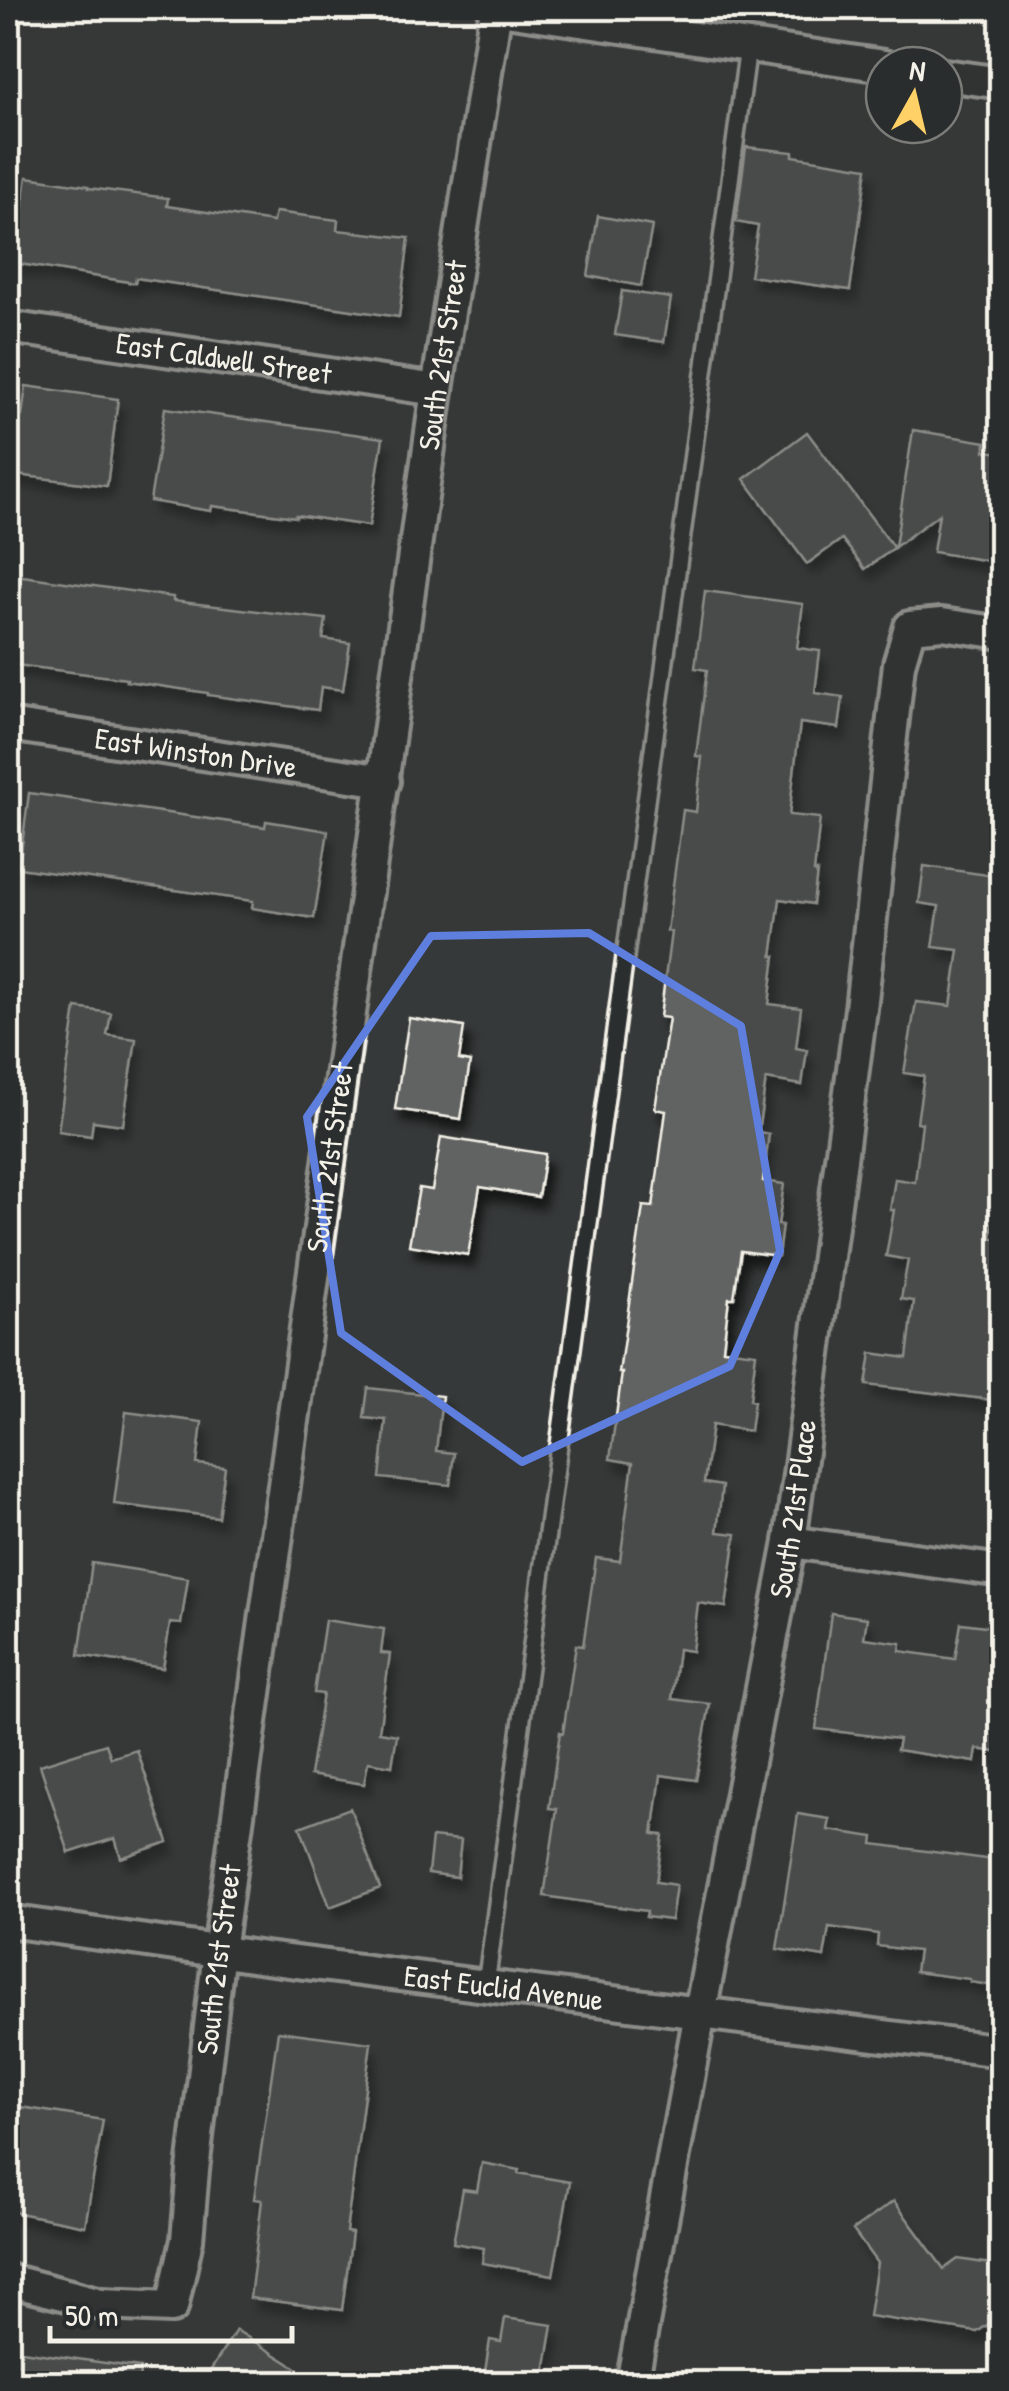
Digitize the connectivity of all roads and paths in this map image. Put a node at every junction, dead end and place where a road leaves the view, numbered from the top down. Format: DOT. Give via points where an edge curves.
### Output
graph roads {
  1 [pos="494,8"];
  2 [pos="748,47"];
  3 [pos="864,63"];
  4 [pos="964,77"];
  5 [pos="1002,83"];
  6 [pos="8,327"];
  7 [pos="437,390"];
  8 [pos="1002,633"];
  9 [pos="8,725"];
  10 [pos="384,782"];
  11 [pos="790,1542"];
  12 [pos="1002,1571"];
  13 [pos="8,1921"];
  14 [pos="219,1951"];
  15 [pos="486,1985"];
  16 [pos="700,2013"];
  17 [pos="1002,2051"];
  18 [pos="8,2280"];
  19 [pos="632,2384"];
  1 -- 2 [label="street"];
  1 -- 7 [label="street, South 21st Street"];
  2 -- 3 [label="street"];
  2 -- 15 [label="lane"];
  4 -- 5 [label="street"];
  6 -- 7 [label="street, East Caldwell Street"];
  7 -- 10 [label="street, South 21st Street"];
  8 -- 11 [label="street, South 21st Place" via="942,624 910,628 898,664 861,1009"];
  9 -- 10 [label="street, East Winston Drive"];
  10 -- 14 [label="street, South 21st Street"];
  11 -- 12 [label="street"];
  11 -- 16 [label="street, South 21st Place"];
  13 -- 14 [label="street, East Euclid Avenue"];
  14 -- 15 [label="street, East Euclid Avenue"];
  14 -- 18 [label="street, South 21st Street" via="186,2240 172,2307 100,2304"];
  15 -- 16 [label="street, East Euclid Avenue"];
  16 -- 17 [label="street, East Euclid Avenue"];
  16 -- 19 [label="street, South 21st Place"];
}
